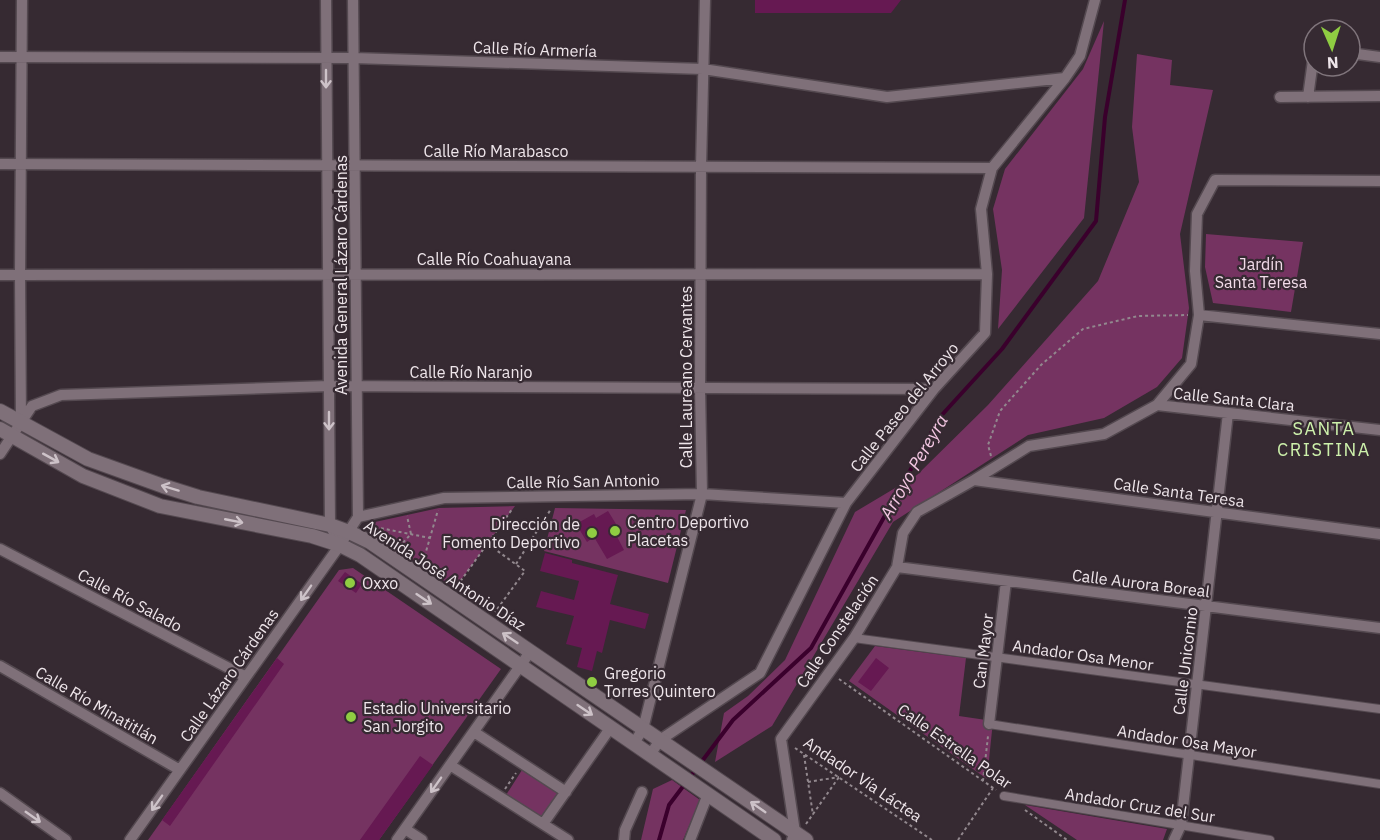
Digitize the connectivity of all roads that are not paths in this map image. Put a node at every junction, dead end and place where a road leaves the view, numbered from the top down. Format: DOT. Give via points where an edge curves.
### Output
graph roads {
  1 [pos="22,0"];
  2 [pos="326,0"];
  3 [pos="353,0"];
  4 [pos="705,0"];
  5 [pos="1095,0"];
  6 [pos="1362,55"];
  7 [pos="0,57"];
  8 [pos="21,57"];
  9 [pos="1380,57"];
  10 [pos="326,58"];
  11 [pos="354,58"];
  12 [pos="703,69"];
  13 [pos="1065,78"];
  14 [pos="1311,78"];
  15 [pos="1380,96"];
  16 [pos="1280,97"];
  17 [pos="1308,97"];
  18 [pos="0,164"];
  19 [pos="21,164"];
  20 [pos="327,165"];
  21 [pos="355,165"];
  22 [pos="701,168"];
  23 [pos="992,168"];
  24 [pos="1380,181"];
  25 [pos="20,274"];
  26 [pos="328,274"];
  27 [pos="356,274"];
  28 [pos="701,274"];
  29 [pos="987,274"];
  30 [pos="0,275"];
  31 [pos="1199,315"];
  32 [pos="1380,334"];
  33 [pos="329,386"];
  34 [pos="357,386"];
  35 [pos="700,388"];
  36 [pos="934,389"];
  37 [pos="1157,405"];
  38 [pos="0,411"];
  39 [pos="1228,413"];
  40 [pos="21,424"];
  41 [pos="1380,430"];
  42 [pos="6,433"];
  43 [pos="0,454"];
  44 [pos="974,480"];
  45 [pos="702,495"];
  46 [pos="846,503"];
  47 [pos="1217,513"];
  48 [pos="358,517"];
  49 [pos="330,525"];
  50 [pos="348,532"];
  51 [pos="1380,534"];
  52 [pos="340,545"];
  53 [pos="0,549"];
  54 [pos="897,567"];
  55 [pos="1006,581"];
  56 [pos="1206,606"];
  57 [pos="1380,628"];
  58 [pos="854,638"];
  59 [pos="530,652"];
  60 [pos="997,657"];
  61 [pos="0,666"];
  62 [pos="520,666"];
  63 [pos="246,677"];
  64 [pos="1197,684"];
  65 [pos="1380,709"];
  66 [pos="989,724"];
  67 [pos="611,727"];
  68 [pos="644,729"];
  69 [pos="474,732"];
  70 [pos="660,740"];
  71 [pos="634,743"];
  72 [pos="650,755"];
  73 [pos="1190,755"];
  74 [pos="450,765"];
  75 [pos="180,770"];
  76 [pos="1380,784"];
  77 [pos="566,792"];
  78 [pos="642,792"];
  79 [pos="0,793"];
  80 [pos="706,793"];
  81 [pos="1004,796"];
  82 [pos="543,824"];
  83 [pos="1181,825"];
  84 [pos="405,829"];
  85 [pos="798,837"];
  86 [pos="66,840"];
  87 [pos="130,840"];
  88 [pos="397,840"];
  89 [pos="422,840"];
  90 [pos="568,840"];
  91 [pos="624,840"];
  92 [pos="690,840"];
  93 [pos="774,840"];
  94 [pos="1174,840"];
  95 [pos="1270,840"];
  1 -- 8 [label="street"];
  2 -- 10 [label="street, Avenida General Lázaro Cárdenas"];
  3 -- 11 [label="street, Avenida General Lázaro Cárdenas"];
  4 -- 12 [label="street, Calle Laureano Cervantes"];
  5 -- 13 [label="street, Calle Paseo del Arroyo" via="1080,56"];
  6 -- 9 [label="street"];
  7 -- 8 [label="street, Calle Río Armería"];
  8 -- 10 [label="street, Calle Río Armería"];
  8 -- 19 [label="street"];
  10 -- 11 [label="street, Calle Río Armería"];
  10 -- 20 [label="street, Avenida General Lázaro Cárdenas, one-way"];
  11 -- 12 [label="street, Calle Río Armería"];
  11 -- 21 [label="street, Avenida General Lázaro Cárdenas"];
  12 -- 13 [label="street, Calle Río Armería" via="887,97"];
  12 -- 22 [label="street, Calle Laureano Cervantes"];
  13 -- 23 [label="street, Calle Paseo del Arroyo"];
  14 -- 17 [label="street"];
  15 -- 17 [label="street"];
  16 -- 17 [label="street"];
  18 -- 19 [label="street, Calle Río Marabasco"];
  19 -- 20 [label="street, Calle Río Marabasco"];
  19 -- 25 [label="street"];
  20 -- 21 [label="street, Calle Río Marabasco"];
  20 -- 26 [label="street, Avenida General Lázaro Cárdenas"];
  21 -- 22 [label="street, Calle Río Marabasco"];
  21 -- 27 [label="street, Avenida General Lázaro Cárdenas"];
  22 -- 23 [label="street, Calle Río Marabasco"];
  22 -- 28 [label="street, Calle Laureano Cervantes"];
  23 -- 29 [label="street, Calle Paseo del Arroyo" via="981,209"];
  24 -- 31 [label="street, Calle Constelación" via="1215,180 1197,214 1195,271"];
  25 -- 26 [label="street, Calle Río Coahuayana"];
  25 -- 30 [label="street, Calle Río Coahuayana"];
  25 -- 40 [label="street"];
  26 -- 27 [label="street, Calle Río Coahuayana"];
  26 -- 33 [label="street, Avenida General Lázaro Cárdenas"];
  27 -- 28 [label="street, Calle Río Coahuayana"];
  27 -- 34 [label="street, Avenida General Lázaro Cárdenas"];
  28 -- 29 [label="street, Calle Río Coahuayana"];
  28 -- 35 [label="street, Calle Laureano Cervantes"];
  29 -- 36 [label="street, Calle Paseo del Arroyo" via="985,333"];
  31 -- 32 [label="street"];
  31 -- 37 [label="street, Calle Constelación" via="1191,364"];
  33 -- 34 [label="street, Calle Río Naranjo"];
  33 -- 40 [label="street, Calle Río Naranjo" via="61,395 33,406"];
  33 -- 49 [label="street, Avenida General Lázaro Cárdenas, one-way"];
  34 -- 35 [label="street, Calle Río Naranjo"];
  34 -- 48 [label="street, Avenida General Lázaro Cárdenas"];
  35 -- 36 [label="street, Calle Río Naranjo"];
  35 -- 45 [label="street, Calle Laureano Cervantes"];
  36 -- 46 [label="street, Calle Paseo del Arroyo"];
  37 -- 39 [label="street, Calle Santa Clara"];
  37 -- 44 [label="street, Calle Constelación" via="1104,434 1029,446"];
  38 -- 40 [label="street, Avenida José Antonio Díaz"];
  39 -- 41 [label="street, Calle Santa Clara"];
  39 -- 47 [label="street, Calle Unicornio"];
  40 -- 42 [label="street, Calle Río Naranjo"];
  49 -- 40 [label="street, Avenida José Antonio Díaz, one-way" via="162,486 88,459"];
  42 -- 43 [label="street, Calle Río Naranjo"];
  42 -- 52 [label="street, Avenida José Antonio Díaz, one-way" via="82,476 160,506"];
  44 -- 47 [label="street, Calle Santa Teresa"];
  44 -- 54 [label="street, Calle Constelación" via="917,512 903,533"];
  45 -- 46 [label="street, Calle Río San Antonio"];
  45 -- 48 [label="street, Calle Río San Antonio" via="444,498"];
  45 -- 68 [label="street, Calle Laureano Cervantes"];
  46 -- 70 [label="street, Calle Paseo del Arroyo" via="760,673"];
  47 -- 51 [label="street, Calle Santa Teresa"];
  47 -- 56 [label="street, Calle Unicornio"];
  48 -- 50 [label="street"];
  49 -- 50 [label="street, Avenida José Antonio Díaz"];
  49 -- 52 [label="street"];
  50 -- 52 [label="street"];
  59 -- 50 [label="street, Avenida José Antonio Díaz, one-way" via="370,542"];
  52 -- 62 [label="street, Avenida José Antonio Díaz, one-way"];
  52 -- 63 [label="street, Calle Lázaro Cárdenas, one-way"];
  53 -- 63 [label="street, Calle Río Salado"];
  54 -- 55 [label="street, Calle Aurora Boreal"];
  54 -- 58 [label="street, Calle Constelación"];
  55 -- 56 [label="street, Calle Aurora Boreal"];
  55 -- 60 [label="street, Can Mayor"];
  56 -- 57 [label="street, Calle Aurora Boreal"];
  56 -- 64 [label="street, Calle Unicornio"];
  58 -- 60 [label="street, Andador Osa Menor"];
  58 -- 85 [label="street, Calle Constelación" via="781,739"];
  59 -- 62 [label="street"];
  59 -- 68 [label="street, Avenida José Antonio Díaz"];
  60 -- 64 [label="street, Andador Osa Menor"];
  60 -- 66 [label="street, Can Mayor"];
  61 -- 75 [label="street, Calle Río Minatitlán"];
  62 -- 67 [label="street, Avenida José Antonio Díaz, one-way"];
  62 -- 69 [label="street"];
  63 -- 75 [label="street, Calle Lázaro Cárdenas"];
  64 -- 65 [label="street, Andador Osa Menor"];
  64 -- 73 [label="street, Calle Unicornio"];
  66 -- 73 [label="street, Andador Osa Mayor"];
  67 -- 71 [label="street, Avenida José Antonio Díaz"];
  67 -- 77 [label="street"];
  68 -- 70 [label="street, Avenida José Antonio Díaz"];
  68 -- 71 [label="street, Calle Laureano Cervantes"];
  69 -- 74 [label="street"];
  69 -- 77 [label="street"];
  70 -- 72 [label="street, Calle Paseo del Arroyo"];
  85 -- 70 [label="street, Avenida José Antonio Díaz, one-way"];
  71 -- 72 [label="street, Avenida José Antonio Díaz"];
  72 -- 80 [label="street, Avenida José Antonio Díaz"];
  73 -- 76 [label="street, Andador Osa Mayor"];
  73 -- 83 [label="street, Calle Unicornio"];
  74 -- 82 [label="street"];
  74 -- 84 [label="street, one-way"];
  75 -- 87 [label="street, Calle Lázaro Cárdenas, one-way"];
  77 -- 82 [label="street"];
  78 -- 91 [label="street"];
  79 -- 86 [label="street, one-way"];
  80 -- 92 [label="street"];
  80 -- 93 [label="street, Avenida José Antonio Díaz"];
  81 -- 83 [label="street, Andador Cruz del Sur"];
  82 -- 90 [label="street"];
  83 -- 94 [label="street, Calle Unicornio"];
  83 -- 95 [label="street, Andador Cruz del Sur"];
  84 -- 88 [label="street"];
  84 -- 89 [label="street"];
}
